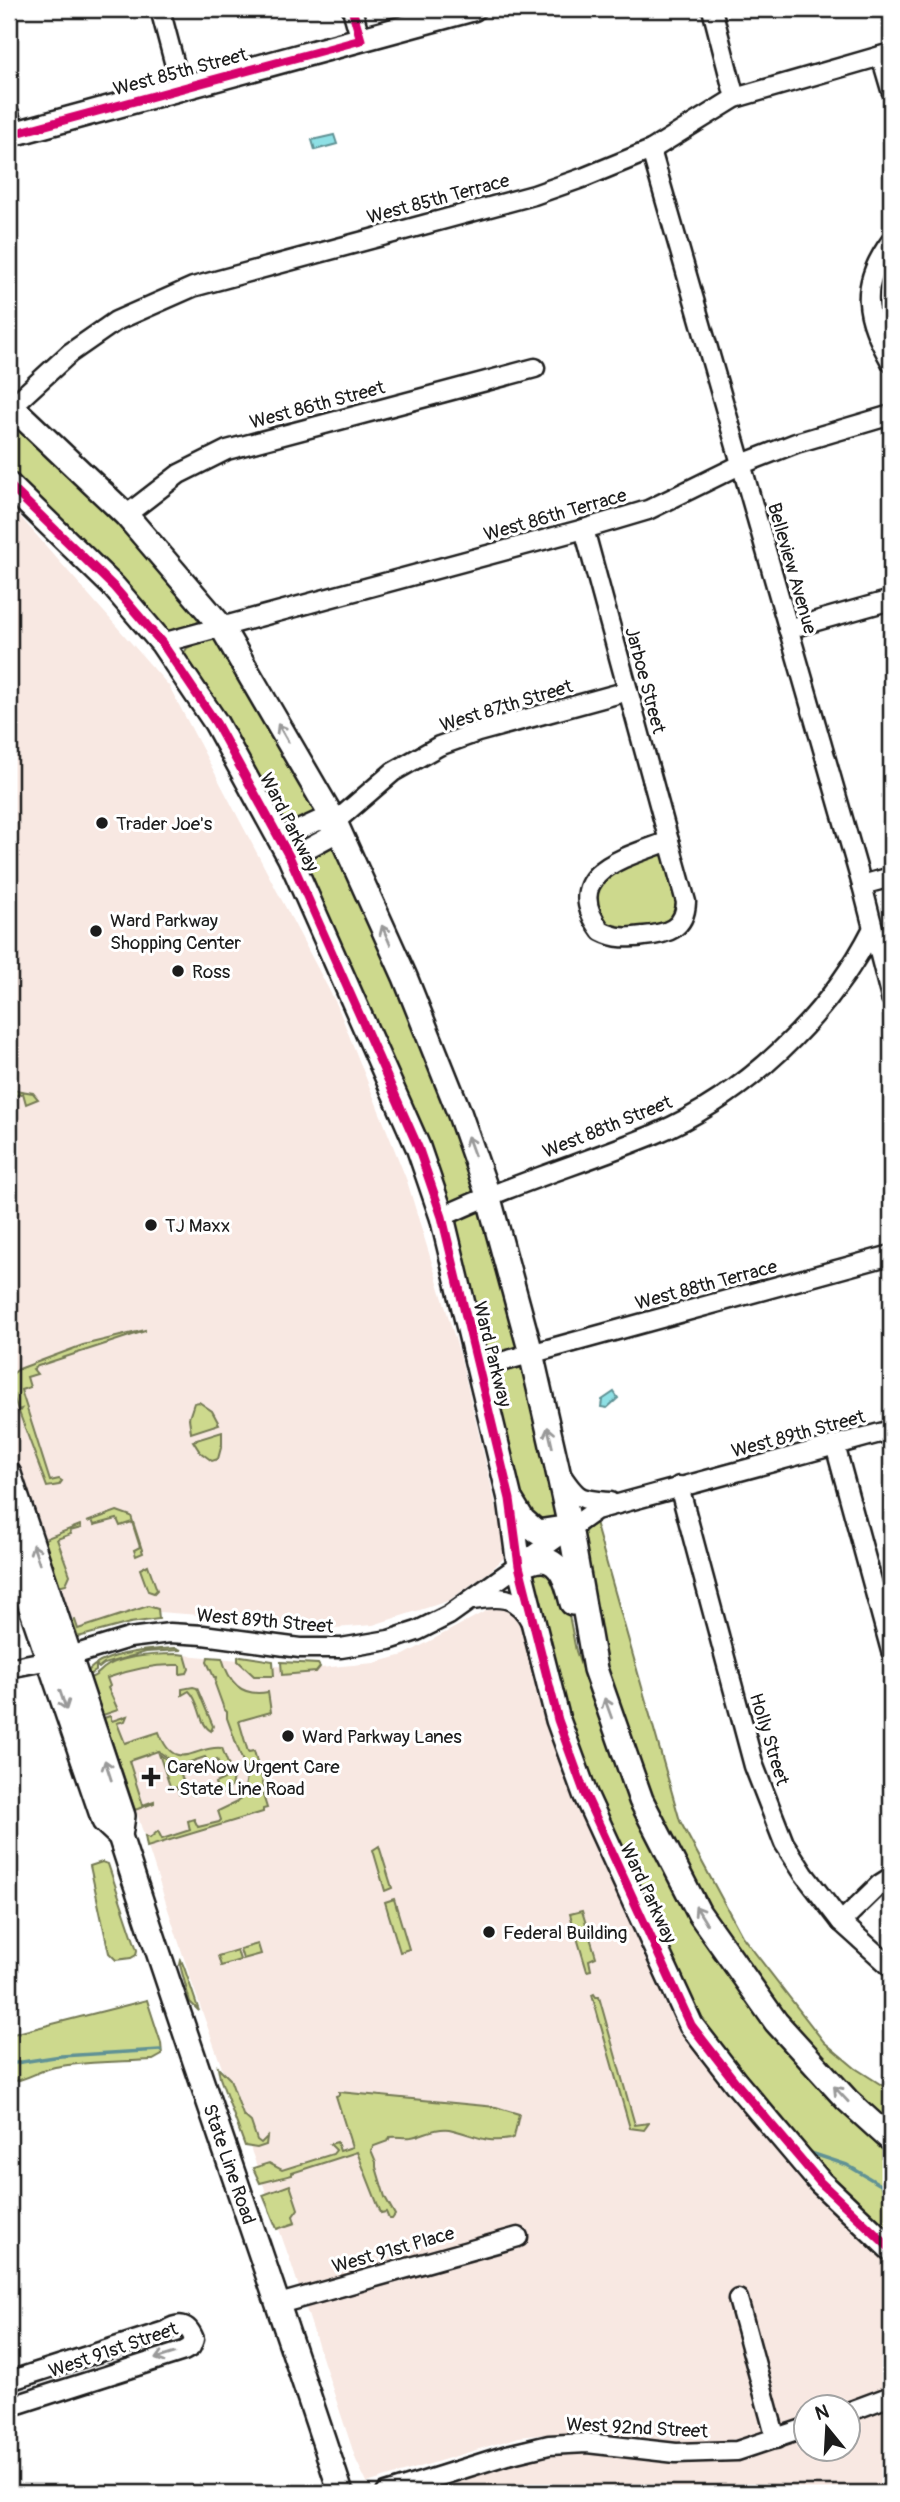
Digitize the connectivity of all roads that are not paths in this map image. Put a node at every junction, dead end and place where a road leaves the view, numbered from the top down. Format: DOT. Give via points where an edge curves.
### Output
graph roads {
  1 [pos="160,9"];
  2 [pos="352,9"];
  3 [pos="473,9"];
  4 [pos="712,9"];
  5 [pos="361,40"];
  6 [pos="886,55"];
  7 [pos="181,88"];
  8 [pos="891,90"];
  9 [pos="735,98"];
  10 [pos="11,127"];
  11 [pos="650,150"];
  12 [pos="891,241"];
  13 [pos="891,362"];
  14 [pos="535,368"];
  15 [pos="10,407"];
  16 [pos="891,415"];
  17 [pos="742,464"];
  18 [pos="9,485"];
  19 [pos="125,515"];
  20 [pos="584,529"];
  21 [pos="891,600"];
  22 [pos="221,626"];
  23 [pos="788,629"];
  24 [pos="162,643"];
  25 [pos="628,691"];
  26 [pos="335,821"];
  27 [pos="669,841"];
  28 [pos="285,848"];
  29 [pos="891,877"];
  30 [pos="862,886"];
  31 [pos="872,930"];
  32 [pos="891,998"];
  33 [pos="488,1195"];
  34 [pos="442,1217"];
  35 [pos="891,1255"];
  36 [pos="531,1353"];
  37 [pos="479,1368"];
  38 [pos="891,1430"];
  39 [pos="835,1445"];
  40 [pos="557,1467"];
  41 [pos="9,1474"];
  42 [pos="679,1486"];
  43 [pos="510,1499"];
  44 [pos="621,1503"];
  45 [pos="570,1527"];
  46 [pos="9,1542"];
  47 [pos="519,1566"];
  48 [pos="468,1601"];
  49 [pos="538,1636"];
  50 [pos="891,1651"];
  51 [pos="59,1658"];
  52 [pos="9,1668"];
  53 [pos="595,1669"];
  54 [pos="891,1877"];
  55 [pos="841,1922"];
  56 [pos="891,1967"];
  57 [pos="891,2140"];
  58 [pos="518,2237"];
  59 [pos="891,2249"];
  60 [pos="738,2299"];
  61 [pos="279,2304"];
  62 [pos="9,2381"];
  63 [pos="891,2396"];
  64 [pos="9,2407"];
  65 [pos="862,2407"];
  66 [pos="792,2433"];
  67 [pos="776,2439"];
  68 [pos="341,2493"];
  69 [pos="386,2493"];
  1 -- 7 [label="street"];
  2 -- 5 [label="street"];
  3 -- 5 [label="main road, West 85th Street"];
  4 -- 9 [label="street"];
  5 -- 7 [label="main road, West 85th Street"];
  6 -- 8 [label="street"];
  6 -- 9 [label="street, West 85th Terrace"];
  7 -- 10 [label="main road, West 85th Street"];
  9 -- 11 [label="street, West 85th Terrace"];
  11 -- 15 [label="street, West 85th Terrace" via="534,195 192,287 116,321 70,353"];
  11 -- 17 [label="street, Belleview Avenue"];
  12 -- 13 [label="street" via="878,258 869,286 868,310"];
  14 -- 19 [label="street, West 86th Street" via="227,450 180,474"];
  15 -- 19 [label="main road, Ward Parkway"];
  16 -- 17 [label="street, West 86th Terrace"];
  17 -- 20 [label="street, West 86th Terrace" via="648,510"];
  17 -- 23 [label="street, Belleview Avenue"];
  18 -- 24 [label="main road, Ward Parkway" via="114,587"];
  19 -- 22 [label="main road, Ward Parkway"];
  20 -- 22 [label="street, West 86th Terrace"];
  20 -- 25 [label="street, Jarboe Street"];
  21 -- 23 [label="street"];
  22 -- 24 [label="street, West 86th Terrace"];
  26 -- 22 [label="main road, Ward Parkway, one-way"];
  23 -- 30 [label="street, Belleview Avenue"];
  24 -- 28 [label="main road, Ward Parkway" via="216,723"];
  25 -- 26 [label="street, West 87th Street" via="439,746 393,772"];
  25 -- 27 [label="street, Jarboe Street"];
  26 -- 28 [label="street, West 87th Street" via="329,837"];
  33 -- 26 [label="main road, Ward Parkway, one-way" via="405,977"];
  27 -- 27 [label="street, Jarboe Street" via="686,902 680,924 647,936 621,938 601,931 588,907 594,876 612,862"];
  28 -- 34 [label="main road, Ward Parkway" via="418,1147"];
  29 -- 30 [label="street"];
  30 -- 31 [label="street, Belleview Avenue"];
  31 -- 32 [label="street, Belleview Avenue"];
  31 -- 33 [label="street, West 88th Street" via="857,959 815,1013 782,1050 740,1085 656,1133"];
  33 -- 34 [label="street, West 88th Street"];
  33 -- 36 [label="main road, Ward Parkway"];
  34 -- 37 [label="main road, Ward Parkway"];
  35 -- 36 [label="street, West 88th Terrace"];
  36 -- 37 [label="street, West 88th Terrace"];
  40 -- 36 [label="main road, Ward Parkway, one-way"];
  37 -- 43 [label="main road, Ward Parkway"];
  38 -- 39 [label="street, West 89th Street"];
  39 -- 42 [label="street, West 89th Street"];
  39 -- 50 [label="street"];
  40 -- 44 [label="street" via="580,1499"];
  40 -- 45 [label="main road, Ward Parkway"];
  51 -- 41 [label="main road, State Line Road, one-way"];
  42 -- 44 [label="street, West 89th Street"];
  42 -- 55 [label="street, Holly Street" via="766,1801 784,1843"];
  43 -- 45 [label="main road" via="537,1532"];
  43 -- 47 [label="main road, Ward Parkway"];
  44 -- 45 [label="street, West 89th Street" via="596,1510"];
  45 -- 47 [label="street, West 89th Street"];
  45 -- 53 [label="main road, Ward Parkway"];
  46 -- 51 [label="main road, State Line Road"];
  47 -- 48 [label="street, West 89th Street"];
  47 -- 49 [label="main road, Ward Parkway"];
  47 -- 53 [label="main road" via="550,1561 561,1573 585,1660"];
  48 -- 49 [label="street" via="492,1597 518,1604"];
  48 -- 51 [label="street, West 89th Street" via="407,1635 363,1646 300,1648 170,1633 130,1638"];
  49 -- 59 [label="main road, Ward Parkway" via="558,1720 585,1794 691,2025 820,2182"];
  51 -- 52 [label="street, West 89th Street"];
  51 -- 61 [label="main road, State Line Road" via="123,1815 120,1836"];
  57 -- 53 [label="main road, Ward Parkway, one-way" via="847,2100 776,2022 699,1913 641,1800"];
  54 -- 55 [label="street"];
  55 -- 56 [label="street, Holly Street"];
  58 -- 61 [label="street, West 91st Place"];
  60 -- 67 [label="street"];
  61 -- 68 [label="main road, State Line Road"];
  62 -- 64 [label="street, West 91st Street, one-way" via="174,2325 191,2329 194,2339 184,2351"];
  63 -- 65 [label="street"];
  66 -- 67 [label="street, West 92nd Street"];
  67 -- 69 [label="street, West 92nd Street" via="737,2451 676,2452 587,2442 549,2445"];
}
